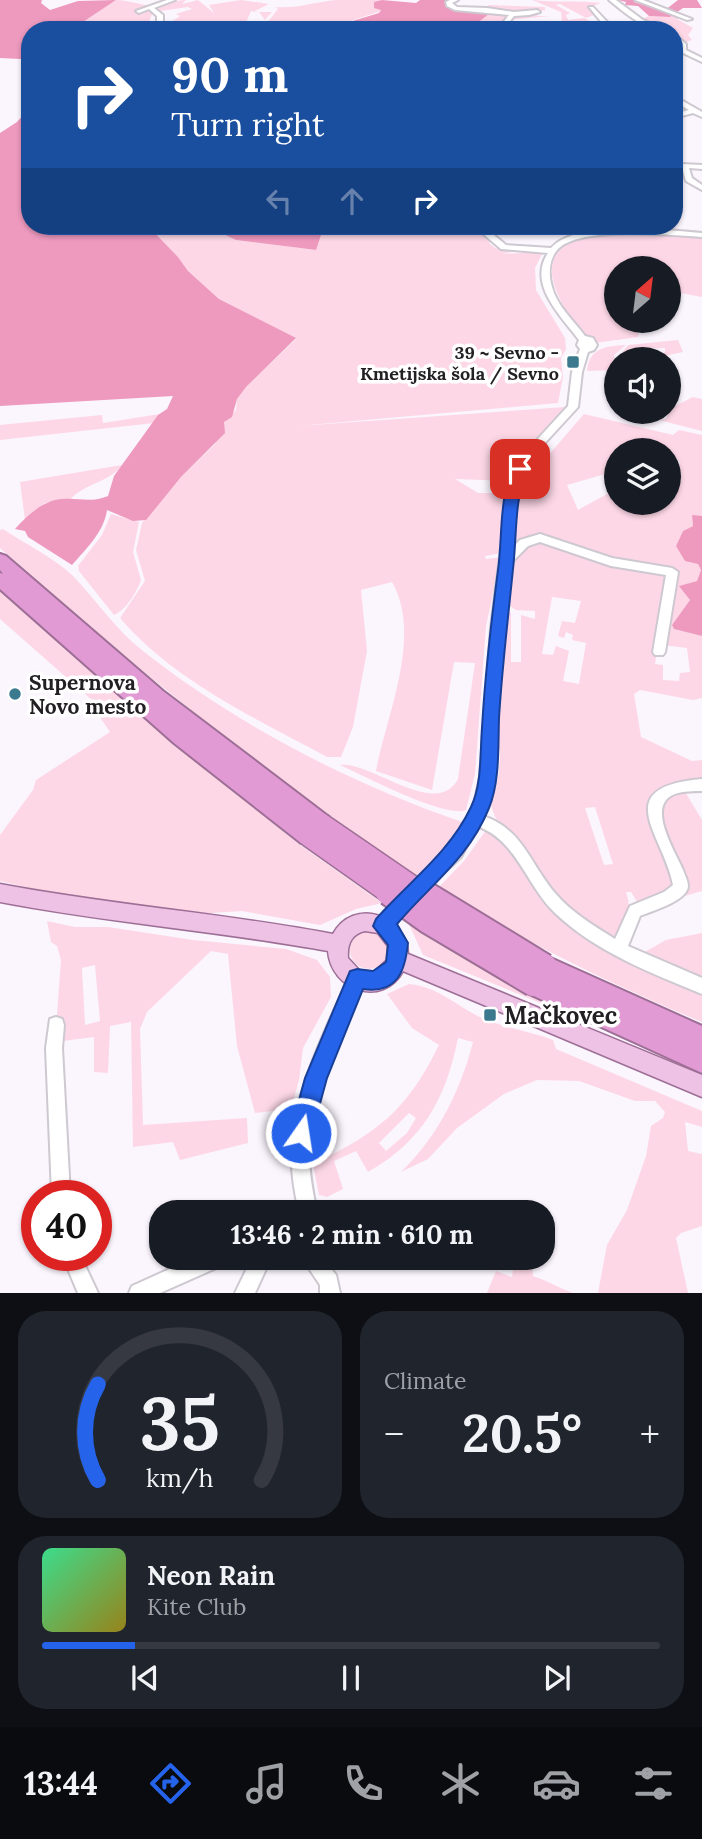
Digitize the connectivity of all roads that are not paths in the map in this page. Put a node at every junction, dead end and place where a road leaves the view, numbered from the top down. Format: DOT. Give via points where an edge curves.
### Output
graph roads {
  1 [pos="172,0"];
  2 [pos="455,0"];
  3 [pos="612,0"];
  4 [pos="638,0"];
  5 [pos="151,8"];
  6 [pos="591,8"];
  7 [pos="139,11"];
  8 [pos="537,12"];
  9 [pos="511,16"];
  10 [pos="689,19"];
  11 [pos="159,21"];
  12 [pos="507,21"];
  13 [pos="603,21"];
  14 [pos="641,21"];
  15 [pos="683,51"];
  16 [pos="702,60"];
  17 [pos="683,104"];
  18 [pos="692,111"];
  19 [pos="683,114"];
  20 [pos="702,115"];
  21 [pos="683,163"];
  22 [pos="683,167"];
  23 [pos="702,167"];
  24 [pos="702,188"];
  25 [pos="683,233"];
  26 [pos="495,235"];
  27 [pos="567,235"];
  28 [pos="583,235"];
  29 [pos="702,235"];
  30 [pos="573,238"];
  31 [pos="546,247"];
  32 [pos="0,560"];
  33 [pos="505,562"];
  34 [pos="0,579"];
  35 [pos="659,652"];
  36 [pos="702,785"];
  37 [pos="475,819"];
  38 [pos="315,830"];
  39 [pos="0,893"];
  40 [pos="383,926"];
  41 [pos="338,944"];
  42 [pos="619,948"];
  43 [pos="398,960"];
  44 [pos="539,975"];
  45 [pos="357,978"];
  46 [pos="702,986"];
  47 [pos="57,1025"];
  48 [pos="702,1039"];
  49 [pos="702,1060"];
  50 [pos="702,1086"];
  51 [pos="60,1180"];
  52 [pos="305,1200"];
  53 [pos="189,1270"];
  54 [pos="256,1270"];
  55 [pos="320,1270"];
  56 [pos="78,1271"];
  57 [pos="88,1293"];
  58 [pos="139,1293"];
  59 [pos="245,1293"];
  60 [pos="330,1293"];
  1 -- 5 [label="street"];
  2 -- 9 [label="street" via="449,2 455,8"];
  3 -- 14 [label="street"];
  4 -- 10 [label="street"];
  5 -- 7 [label="street"];
  5 -- 11 [label="street" via="159,13"];
  6 -- 13 [label="street"];
  8 -- 9 [label="street"];
  9 -- 12 [label="street"];
  15 -- 16 [label="street"];
  17 -- 18 [label="street"];
  18 -- 19 [label="street"];
  18 -- 20 [label="street"];
  21 -- 23 [label="street"];
  22 -- 24 [label="street" via="689,179"];
  25 -- 29 [label="street"];
  26 -- 31 [label="street" via="503,247"];
  27 -- 30 [label="street"];
  28 -- 30 [label="street"];
  30 -- 31 [label="street"];
  31 -- 33 [label="street" via="546,283 551,297 584,344 573,407 528,456 514,484"];
  32 -- 38 [label="highway" via="42,601"];
  33 -- 35 [label="street" via="524,543 540,538 611,562 672,572"];
  33 -- 37 [label="street" via="487,777"];
  34 -- 38 [label="highway" via="181,737"];
  36 -- 42 [label="street" via="668,790 660,797 655,816 681,888 635,911"];
  37 -- 40 [label="street" via="456,852"];
  37 -- 42 [label="street" via="498,826 550,897 584,928"];
  38 -- 44 [label="highway, bridge" via="428,920"];
  39 -- 41 [label="main road"];
  40 -- 41 [label="main road" via="357,924"];
  40 -- 43 [label="main road" via="398,943"];
  41 -- 45 [label="main road" via="338,961"];
  42 -- 46 [label="street"];
  43 -- 45 [label="main road" via="383,978"];
  43 -- 50 [label="main road"];
  44 -- 48 [label="highway"];
  44 -- 49 [label="highway"];
  45 -- 52 [label="street" via="305,1111 298,1163"];
  47 -- 51 [label="street"];
  53 -- 58 [label="street"];
  54 -- 59 [label="street"];
  55 -- 60 [label="street"];
  56 -- 57 [label="street"];
}
